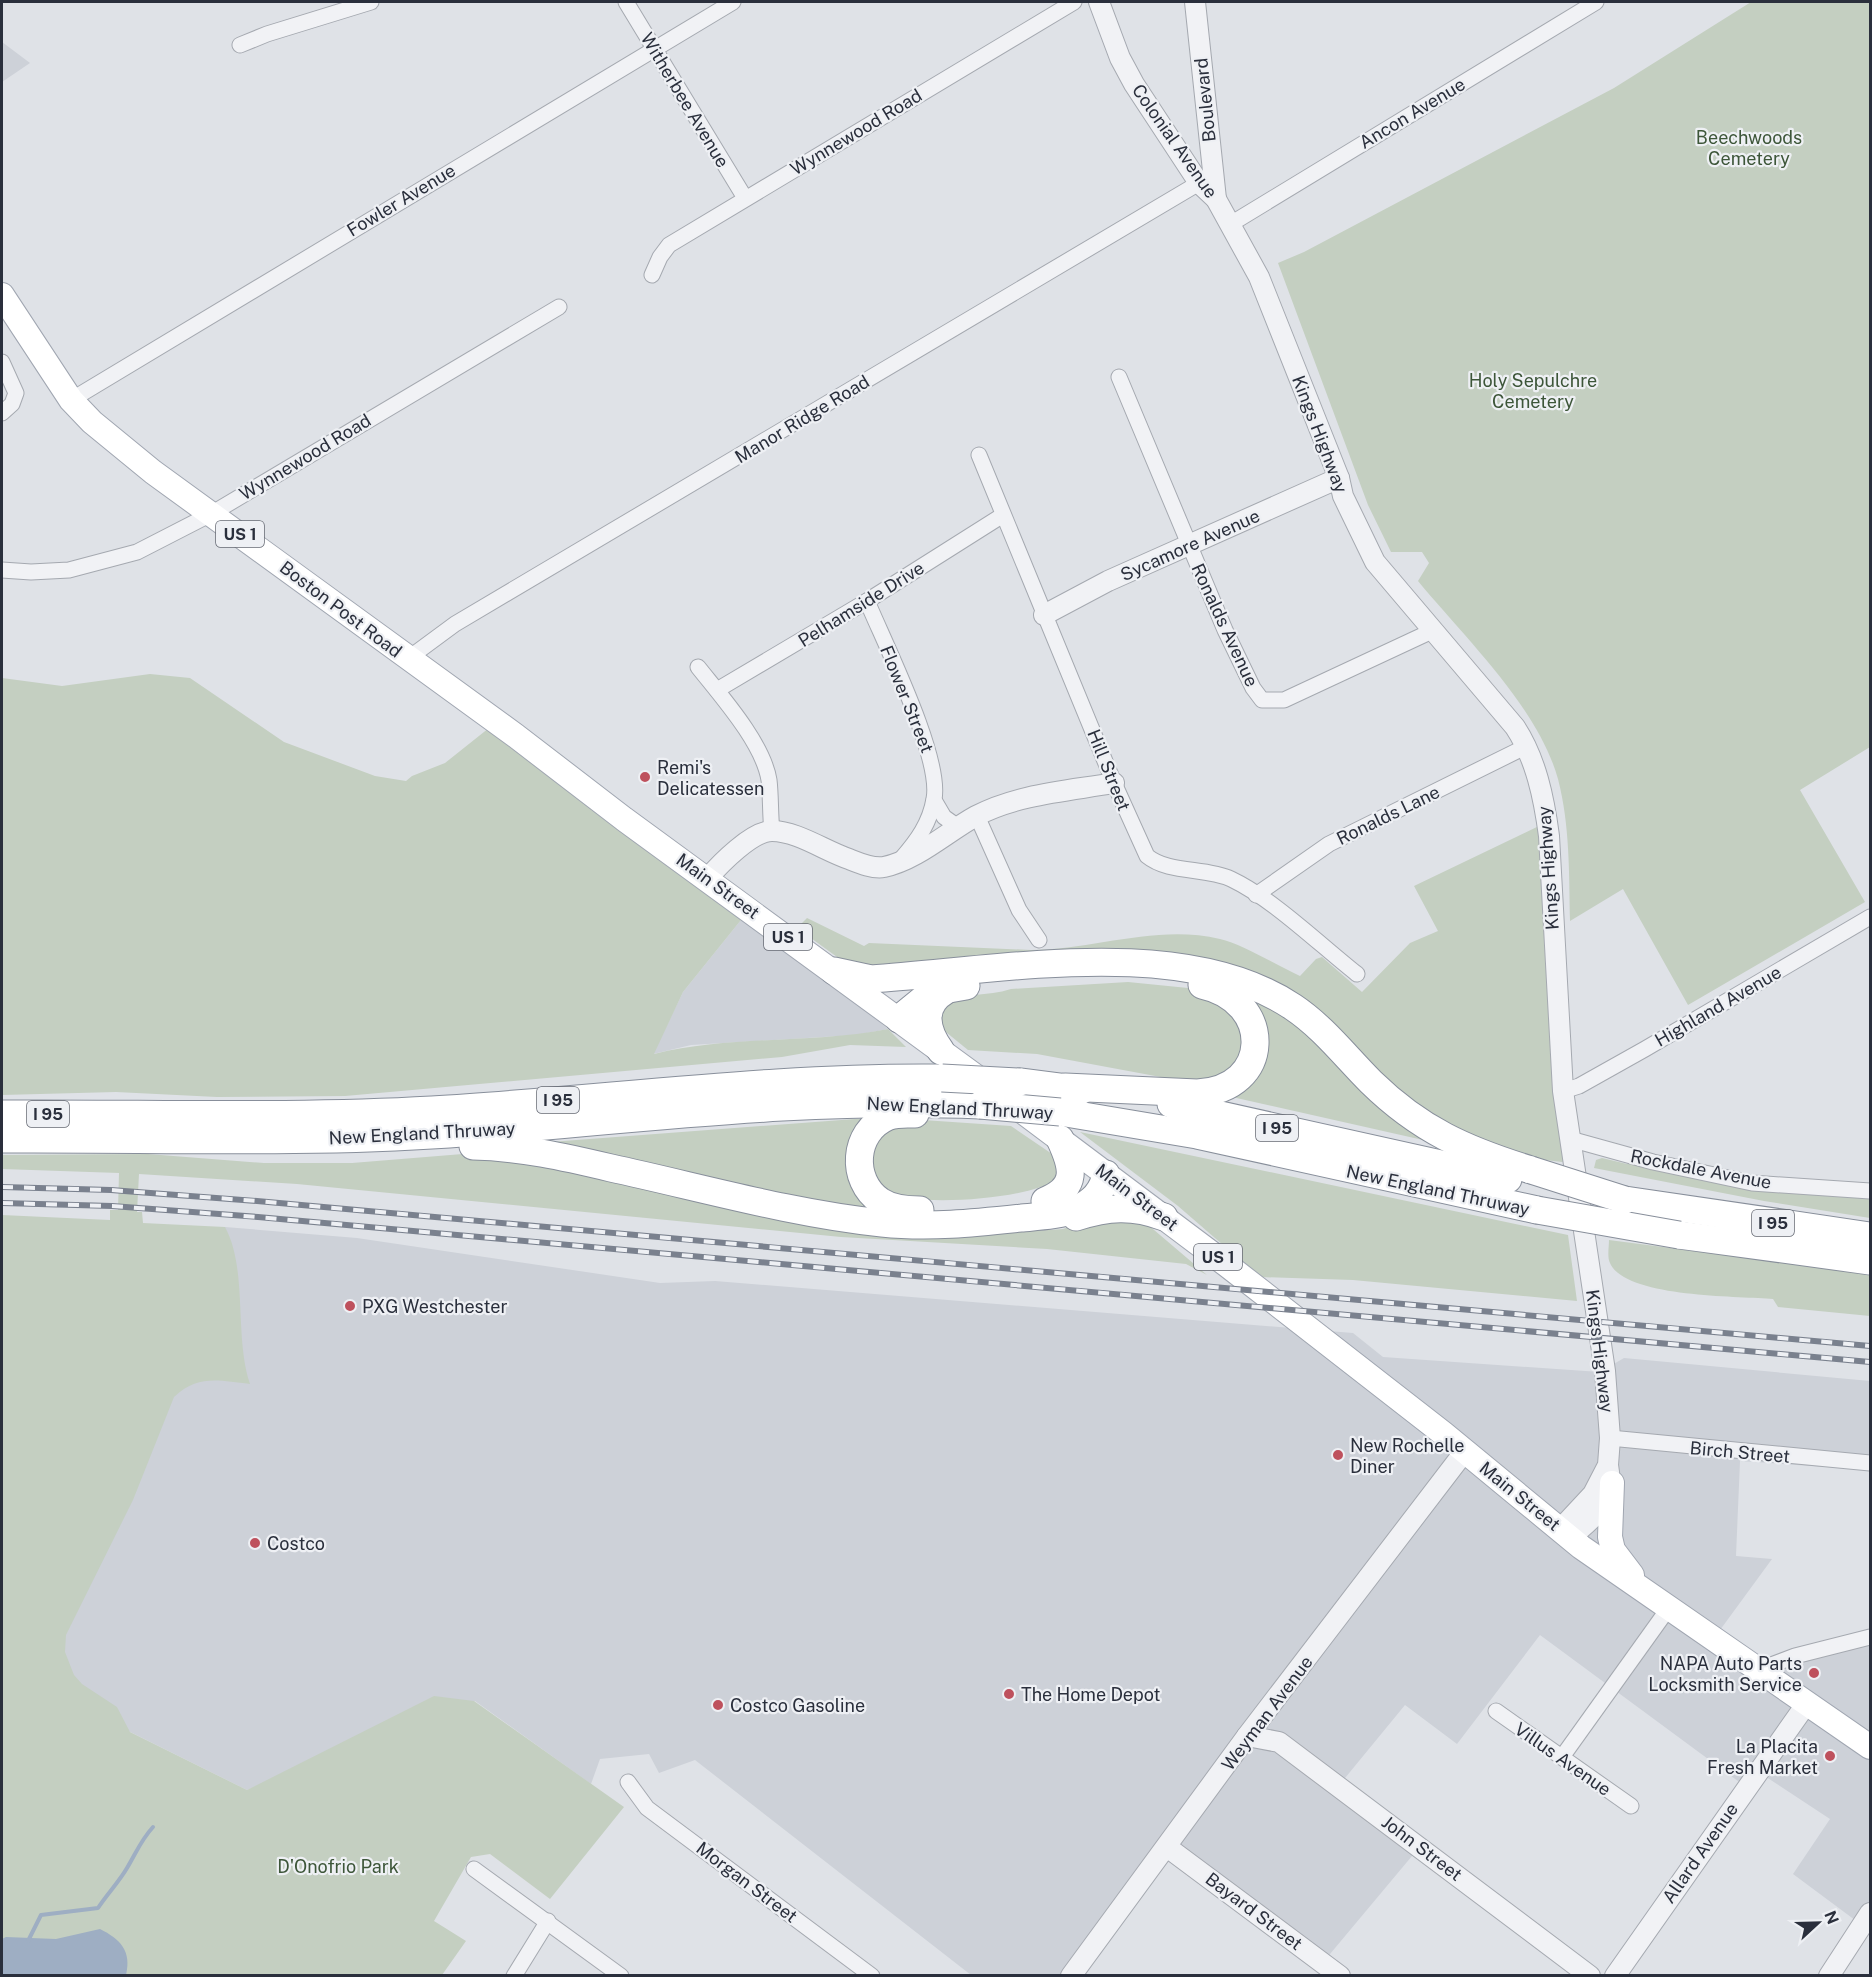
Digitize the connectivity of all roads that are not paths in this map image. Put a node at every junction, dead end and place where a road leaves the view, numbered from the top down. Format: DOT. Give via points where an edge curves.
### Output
graph roads {
  1 [pos="371,2"];
  2 [pos="626,2"];
  3 [pos="733,2"];
  4 [pos="1074,2"];
  5 [pos="1099,2"];
  6 [pos="1195,2"];
  7 [pos="1596,2"];
  8 [pos="240,45"];
  9 [pos="654,49"];
  10 [pos="1199,183"];
  11 [pos="745,198"];
  12 [pos="1216,199"];
  13 [pos="1229,225"];
  14 [pos="652,275"];
  15 [pos="1259,277"];
  16 [pos="2,295"];
  17 [pos="559,307"];
  18 [pos="2,362"];
  19 [pos="1119,377"];
  20 [pos="71,400"];
  21 [pos="2,413"];
  22 [pos="979,455"];
  23 [pos="1339,478"];
  24 [pos="211,514"];
  25 [pos="1003,514"];
  26 [pos="1188,546"];
  27 [pos="2,570"];
  28 [pos="867,601"];
  29 [pos="1044,615"];
  30 [pos="1432,631"];
  31 [pos="412,662"];
  32 [pos="698,667"];
  33 [pos="717,690"];
  34 [pos="516,736"];
  35 [pos="1527,746"];
  36 [pos="1114,783"];
  37 [pos="934,800"];
  38 [pos="977,816"];
  39 [pos="958,827"];
  40 [pos="772,831"];
  41 [pos="900,861"];
  42 [pos="707,879"];
  43 [pos="1256,895"];
  44 [pos="1870,917"];
  45 [pos="1039,940"];
  46 [pos="834,971"];
  47 [pos="1357,974"];
  48 [pos="949,980"];
  49 [pos="893,1015"];
  50 [pos="942,1064"];
  51 [pos="1563,1091"];
  52 [pos="1062,1100"];
  53 [pos="974,1104"];
  54 [pos="2,1114"];
  55 [pos="93,1127"];
  56 [pos="173,1128"];
  57 [pos="2,1138"];
  58 [pos="1060,1139"];
  59 [pos="1569,1139"];
  60 [pos="260,1141"];
  61 [pos="1106,1174"];
  62 [pos="1532,1177"];
  63 [pos="1870,1191"];
  64 [pos="1045,1201"];
  65 [pos="1164,1217"];
  66 [pos="989,1222"];
  67 [pos="1870,1236"];
  68 [pos="1870,1261"];
  69 [pos="1610,1438"];
  70 [pos="1465,1451"];
  71 [pos="1870,1463"];
  72 [pos="1610,1474"];
  73 [pos="1563,1532"];
  74 [pos="1646,1594"];
  75 [pos="1668,1609"];
  76 [pos="1870,1637"];
  77 [pos="1758,1670"];
  78 [pos="1807,1703"];
  79 [pos="1496,1711"];
  80 [pos="1247,1736"];
  81 [pos="1870,1747"];
  82 [pos="1562,1757"];
  83 [pos="628,1782"];
  84 [pos="1631,1806"];
  85 [pos="1167,1847"];
  86 [pos="474,1869"];
  87 [pos="1870,1913"];
  88 [pos="548,1921"];
  89 [pos="514,1976"];
  90 [pos="621,1976"];
  91 [pos="872,1976"];
  92 [pos="1071,1976"];
  93 [pos="1340,1976"];
  94 [pos="1590,1976"];
  95 [pos="1615,1976"];
  96 [pos="1829,1976"];
  1 -- 8 [label="street"];
  2 -- 9 [label="street, Witherbee Avenue"];
  3 -- 9 [label="street, Fowler Avenue"];
  4 -- 11 [label="street, Wynnewood Road"];
  5 -- 10 [label="street, Colonial Avenue" via="1134,84"];
  6 -- 12 [label="street, Boulevard"];
  7 -- 13 [label="street, Ancon Avenue"];
  9 -- 11 [label="street, Witherbee Avenue"];
  9 -- 20 [label="street, Fowler Avenue"];
  10 -- 12 [label="street, Colonial Avenue"];
  10 -- 31 [label="street, Manor Ridge Road" via="455,624 413,656"];
  11 -- 14 [label="street, Wynnewood Road" via="669,245"];
  12 -- 13 [label="street, Colonial Avenue"];
  13 -- 15 [label="street, Colonial Avenue"];
  15 -- 23 [label="street, Kings Highway"];
  16 -- 20 [label="main road, Boston Post Road / US 1"];
  17 -- 24 [label="street, Wynnewood Road"];
  18 -- 21 [label="street" via="16,393 12,404"];
  19 -- 26 [label="street, Ronalds Avenue"];
  20 -- 24 [label="main road, Boston Post Road / US 1" via="153,472"];
  22 -- 25 [label="street, Hill Street"];
  23 -- 26 [label="street, Sycamore Avenue"];
  23 -- 30 [label="street, Kings Highway" via="1343,496 1375,562"];
  24 -- 27 [label="street, Wynnewood Road" via="137,552 103,562 69,570"];
  24 -- 31 [label="main road, Boston Post Road / US 1"];
  25 -- 28 [label="street, Pelhamside Drive"];
  25 -- 29 [label="street, Hill Street"];
  26 -- 29 [label="street, Sycamore Avenue" via="1108,581"];
  26 -- 30 [label="street, Ronalds Avenue" via="1225,630 1262,700 1284,700"];
  28 -- 33 [label="street, Pelhamside Drive"];
  28 -- 37 [label="street, Flower Street" via="926,743 936,784"];
  29 -- 36 [label="street, Hill Street"];
  30 -- 35 [label="street, Kings Highway"];
  31 -- 34 [label="main road, Boston Post Road / US 1"];
  32 -- 33 [label="street"];
  33 -- 40 [label="street" via="763,760 769,779"];
  34 -- 42 [label="main road, Main Street / US 1"];
  35 -- 43 [label="street, Ronalds Lane" via="1329,844"];
  35 -- 51 [label="street, Kings Highway" via="1549,836"];
  36 -- 38 [label="street" via="1006,803"];
  36 -- 43 [label="street, Hill Street" via="1138,841 1155,863 1209,872"];
  37 -- 39 [label="street" via="944,817"];
  37 -- 41 [label="street, Flower Street" via="921,835"];
  38 -- 39 [label="street"];
  38 -- 45 [label="street" via="1019,910"];
  39 -- 41 [label="street"];
  40 -- 41 [label="street" via="865,865 883,867"];
  40 -- 42 [label="street" via="754,837"];
  42 -- 46 [label="main road, Main Street / US 1"];
  43 -- 47 [label="street, Hill Street"];
  44 -- 51 [label="street, Highland Avenue" via="1645,1049"];
  46 -- 48 [label="highway" via="871,979"];
  46 -- 49 [label="main road, Main Street / US 1"];
  48 -- 49 [label="highway"];
  48 -- 50 [label="highway" via="928,1010 930,1033"];
  48 -- 52 [label="highway" via="1169,980 1224,991 1237,1000 1251,1021 1255,1041 1250,1063 1235,1082 1217,1091"];
  48 -- 62 [label="highway" via="1125,963 1196,969 1240,980 1277,997 1307,1017 1386,1096 1431,1131"];
  49 -- 50 [label="main road, Main Street / US 1"];
  50 -- 52 [label="highway, New England Thruway / I 95, bridge" via="1020,1082"];
  50 -- 56 [label="highway, New England Thruway / I 95" via="780,1082"];
  50 -- 58 [label="main road, Main Street / US 1"];
  51 -- 59 [label="street, Kings Highway"];
  52 -- 53 [label="highway, New England Thruway / I 95, bridge"];
  52 -- 62 [label="highway, New England Thruway / I 95" via="1206,1112 1391,1155"];
  52 -- 68 [label="highway, New England Thruway / I 95, bridge" via="1197,1135 1537,1210 1679,1235"];
  53 -- 60 [label="highway, New England Thruway / I 95" via="828,1104 450,1134"];
  53 -- 64 [label="highway" via="936,1113 889,1116 874,1126 864,1140 859,1162 868,1189 885,1204 907,1210"];
  54 -- 55 [label="highway, New England Thruway / I 95"];
  55 -- 56 [label="highway, New England Thruway / I 95"];
  55 -- 57 [label="highway, New England Thruway / I 95"];
  56 -- 60 [label="highway, New England Thruway / I 95"];
  58 -- 61 [label="main road, Main Street / US 1"];
  58 -- 64 [label="highway" via="1070,1163 1070,1179 1061,1193"];
  59 -- 63 [label="street, Rockdale Avenue" via="1752,1183"];
  59 -- 69 [label="street, Kings Highway" via="1605,1371"];
  60 -- 66 [label="highway" via="516,1149 865,1221 930,1225"];
  61 -- 64 [label="highway" via="1066,1196"];
  61 -- 65 [label="main road, Main Street / US 1"];
  61 -- 66 [label="highway" via="1100,1192 1080,1208 1061,1214"];
  62 -- 67 [label="highway, I 95, bridge" via="1625,1200"];
  65 -- 66 [label="highway" via="1138,1209 1116,1208 1062,1221"];
  65 -- 70 [label="main road, Main Street / US 1"];
  69 -- 71 [label="street, Birch Street"];
  69 -- 72 [label="street, Kings Highway"];
  70 -- 73 [label="main road, Main Street / US 1"];
  70 -- 80 [label="street, Weyman Avenue"];
  72 -- 73 [label="street, Kings Highway" via="1606,1503 1578,1531"];
  72 -- 74 [label="main road" via="1613,1550"];
  73 -- 74 [label="main road, Main Street / US 1"];
  74 -- 75 [label="main road, Main Street / US 1"];
  75 -- 77 [label="main road, Main Street / US 1"];
  75 -- 82 [label="street"];
  76 -- 77 [label="street"];
  77 -- 78 [label="main road, Main Street / US 1"];
  78 -- 81 [label="main road, Main Street / US 1"];
  78 -- 95 [label="street, Allard Avenue"];
  79 -- 82 [label="street, Villus Avenue"];
  80 -- 85 [label="street, Weyman Avenue"];
  80 -- 94 [label="street, John Street" via="1279,1742"];
  82 -- 84 [label="street, Villus Avenue"];
  83 -- 91 [label="street, Morgan Street" via="647,1808"];
  85 -- 92 [label="street, Weyman Avenue"];
  85 -- 93 [label="street, Bayard Street"];
  86 -- 88 [label="street"];
  87 -- 96 [label="street"];
  88 -- 89 [label="street"];
  88 -- 90 [label="street"];
}
